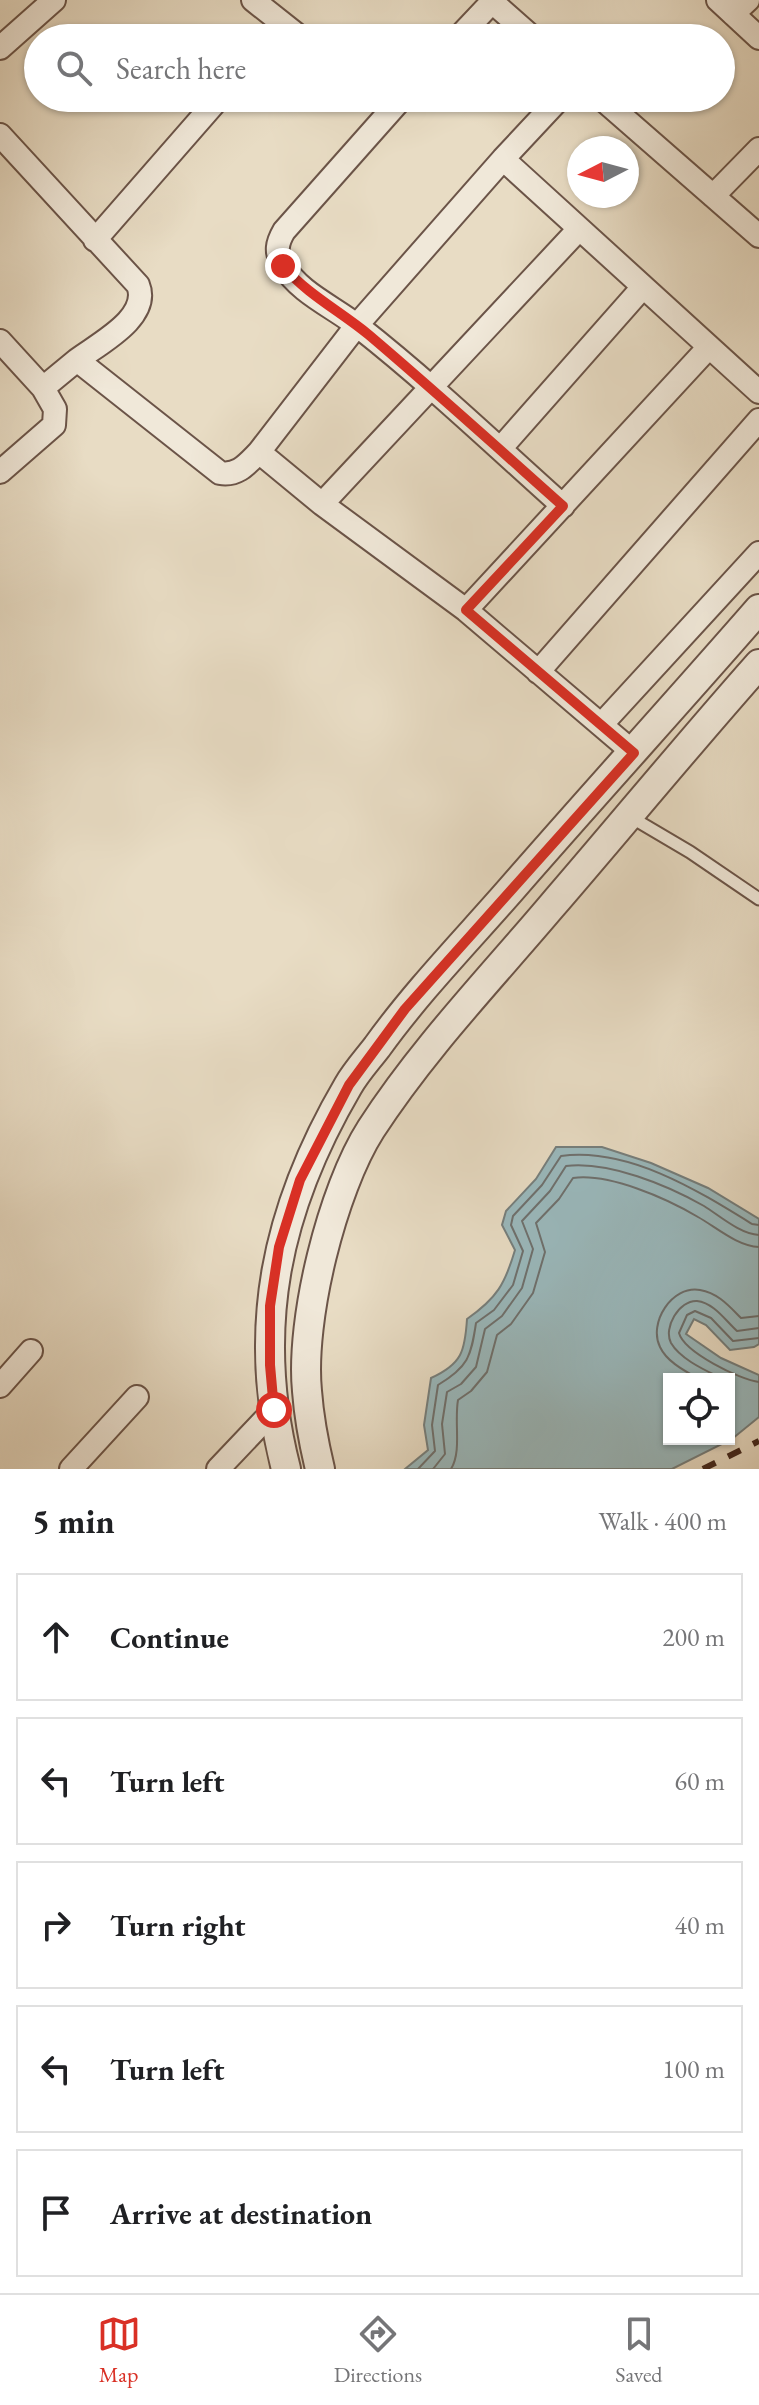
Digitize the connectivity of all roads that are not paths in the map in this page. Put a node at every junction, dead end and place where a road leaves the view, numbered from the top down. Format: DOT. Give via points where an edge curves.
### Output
graph roads {
  1 [pos="54,0"];
  2 [pos="253,0"];
  3 [pos="491,1"];
  4 [pos="733,5"];
  5 [pos="27,24"];
  6 [pos="277,24"];
  7 [pos="470,24"];
  8 [pos="517,24"];
  9 [pos="24,27"];
  10 [pos="759,38"];
  11 [pos="0,48"];
  12 [pos="207,112"];
  13 [pos="382,112"];
  14 [pos="547,112"];
  15 [pos="617,112"];
  16 [pos="0,135"];
  17 [pos="759,149"];
  18 [pos="503,159"];
  19 [pos="713,196"];
  20 [pos="579,229"];
  21 [pos="759,236"];
  22 [pos="95,240"];
  23 [pos="643,287"];
  24 [pos="357,325"];
  25 [pos="0,341"];
  26 [pos="709,347"];
  27 [pos="77,360"];
  28 [pos="43,388"];
  29 [pos="432,388"];
  30 [pos="759,392"];
  31 [pos="759,420"];
  32 [pos="500,449"];
  33 [pos="259,452"];
  34 [pos="0,472"];
  35 [pos="322,504"];
  36 [pos="563,506"];
  37 [pos="759,553"];
  38 [pos="759,609"];
  39 [pos="466,610"];
  40 [pos="759,664"];
  41 [pos="538,672"];
  42 [pos="601,725"];
  43 [pos="634,753"];
  44 [pos="629,816"];
  45 [pos="759,899"];
  46 [pos="31,1351"];
  47 [pos="0,1386"];
  48 [pos="137,1397"];
  49 [pos="274,1410"];
  50 [pos="71,1469"];
  51 [pos="218,1469"];
  52 [pos="286,1469"];
  53 [pos="320,1469"];
  1 -- 5 [label="street"];
  2 -- 6 [label="street"];
  3 -- 7 [label="street"];
  3 -- 8 [label="street"];
  4 -- 10 [label="street"];
  9 -- 11 [label="street"];
  12 -- 22 [label="street"];
  13 -- 24 [label="street" via="278,241 277,253 294,279"];
  14 -- 18 [label="street"];
  15 -- 19 [label="street"];
  16 -- 22 [label="street"];
  17 -- 19 [label="street"];
  18 -- 20 [label="street"];
  18 -- 24 [label="street"];
  19 -- 21 [label="street"];
  20 -- 23 [label="street"];
  20 -- 29 [label="street"];
  22 -- 27 [label="street" via="142,294 134,317"];
  23 -- 26 [label="street"];
  23 -- 32 [label="street"];
  24 -- 29 [label="street"];
  24 -- 33 [label="street"];
  25 -- 28 [label="street"];
  26 -- 30 [label="street"];
  26 -- 36 [label="street"];
  27 -- 28 [label="street"];
  27 -- 33 [label="street" via="220,473 237,472"];
  28 -- 34 [label="street" via="55,409 54,425"];
  29 -- 32 [label="street"];
  29 -- 35 [label="street"];
  31 -- 41 [label="street"];
  32 -- 36 [label="street"];
  33 -- 35 [label="street"];
  35 -- 39 [label="street"];
  36 -- 39 [label="street"];
  37 -- 42 [label="street"];
  38 -- 43 [label="street"];
  39 -- 41 [label="street"];
  40 -- 44 [label="street"];
  41 -- 42 [label="street"];
  42 -- 43 [label="street"];
  43 -- 49 [label="street" via="405,1009 349,1085 300,1180 279,1247 270,1306"];
  44 -- 45 [label="lane"];
  44 -- 53 [label="street" via="401,1086 369,1132 346,1179 316,1281 308,1336 306,1389"];
  46 -- 47 [label="street"];
  48 -- 50 [label="street"];
  49 -- 51 [label="street"];
  49 -- 52 [label="street"];
}
